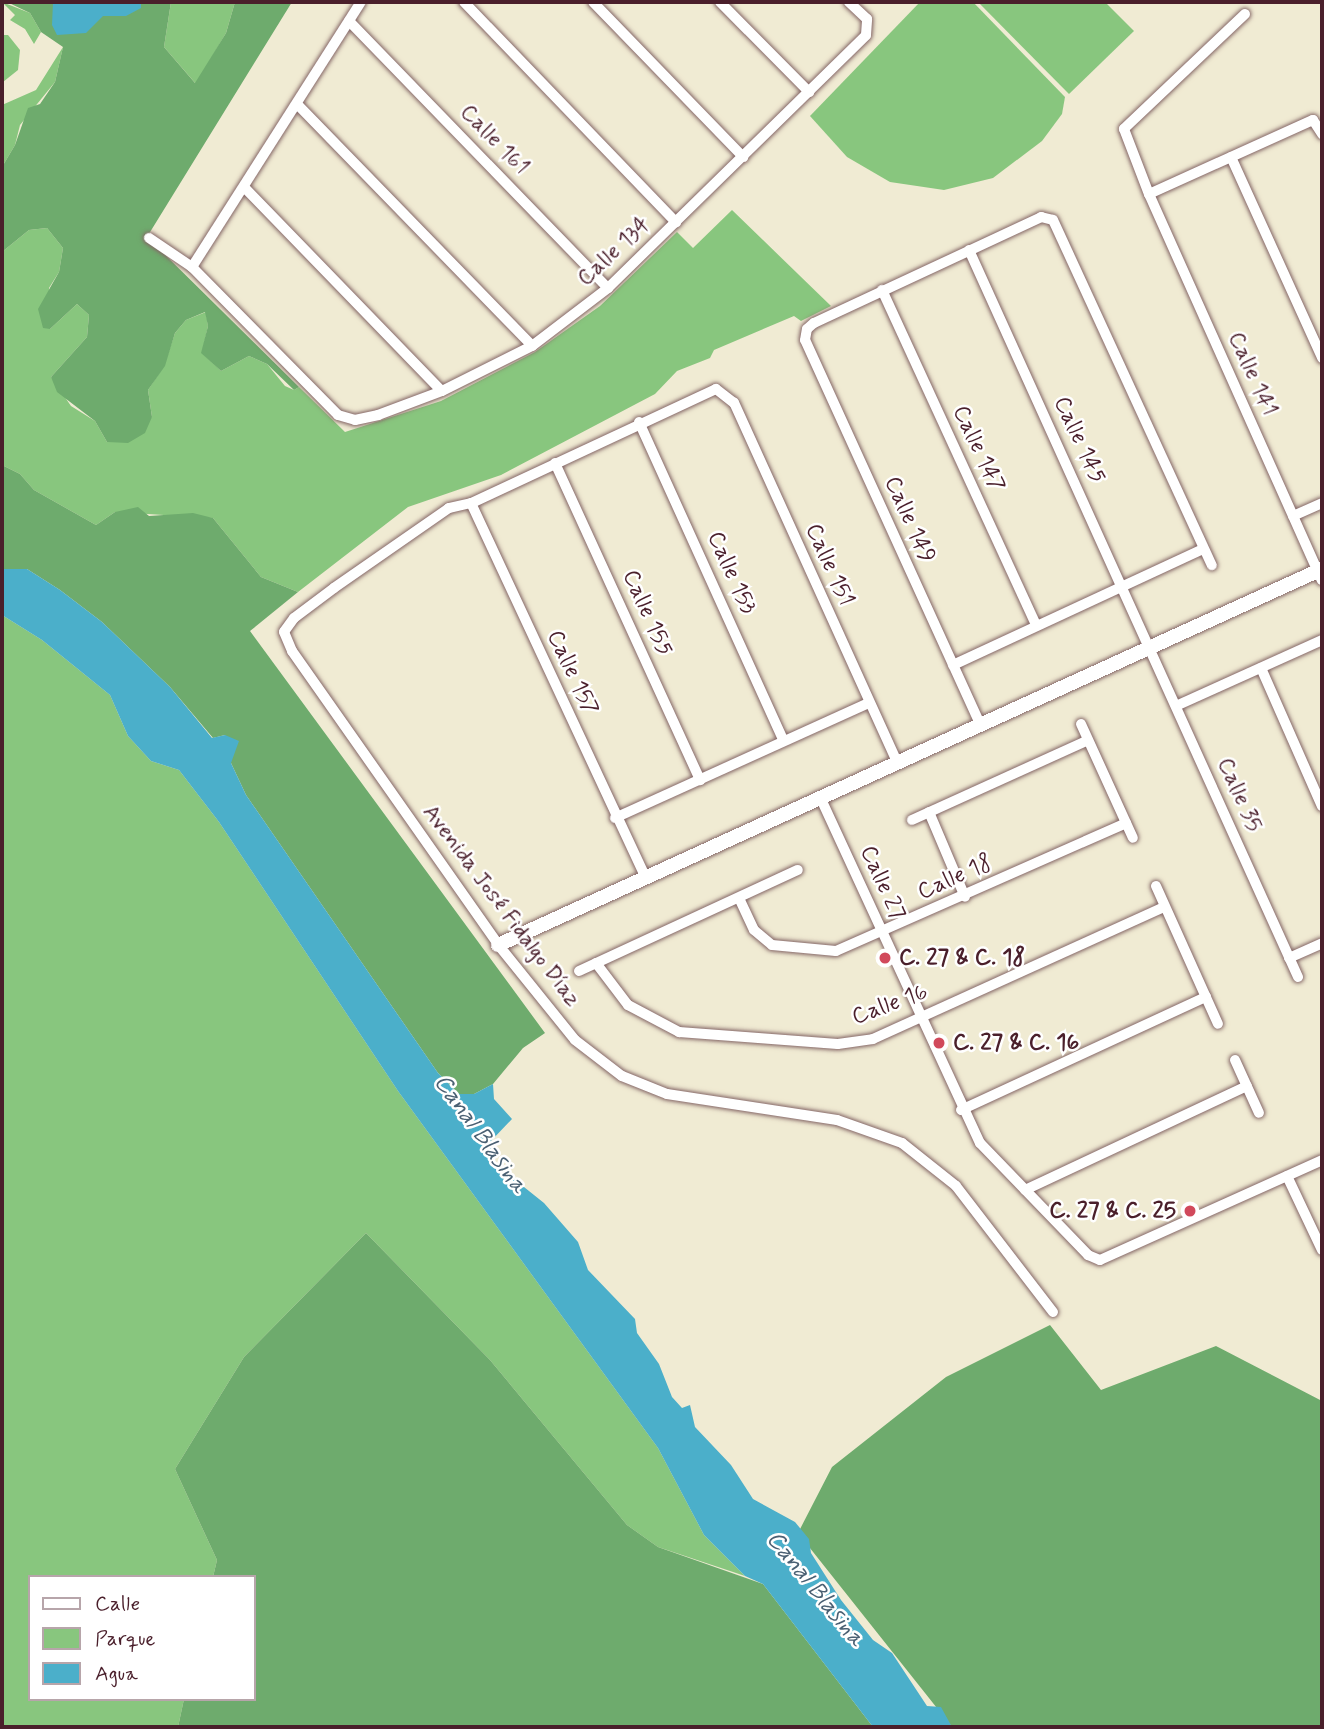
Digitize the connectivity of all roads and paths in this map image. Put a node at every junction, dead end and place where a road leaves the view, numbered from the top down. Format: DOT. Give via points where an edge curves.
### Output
graph roads {
  1 [pos="361,2"];
  2 [pos="593,2"];
  3 [pos="720,2"];
  4 [pos="849,2"];
  5 [pos="468,3"];
  6 [pos="1245,14"];
  7 [pos="349,21"];
  8 [pos="809,92"];
  9 [pos="298,104"];
  10 [pos="1322,134"];
  11 [pos="743,157"];
  12 [pos="1231,158"];
  13 [pos="244,187"];
  14 [pos="1149,194"];
  15 [pos="676,222"];
  16 [pos="149,237"];
  17 [pos="969,250"];
  18 [pos="192,267"];
  19 [pos="608,288"];
  20 [pos="883,290"];
  21 [pos="532,346"];
  22 [pos="1322,358"];
  23 [pos="442,391"];
  24 [pos="639,422"];
  25 [pos="555,463"];
  26 [pos="471,503"];
  27 [pos="1322,503"];
  28 [pos="1293,516"];
  29 [pos="1203,549"];
  30 [pos="1212,565"];
  31 [pos="1321,573"];
  32 [pos="1122,586"];
  33 [pos="1036,625"];
  34 [pos="1322,640"];
  35 [pos="1152,648"];
  36 [pos="953,665"];
  37 [pos="1261,668"];
  38 [pos="868,703"];
  39 [pos="1176,706"];
  40 [pos="1081,724"];
  41 [pos="981,726"];
  42 [pos="1088,740"];
  43 [pos="784,741"];
  44 [pos="898,764"];
  45 [pos="700,780"];
  46 [pos="821,799"];
  47 [pos="1322,806"];
  48 [pos="929,812"];
  49 [pos="615,818"];
  50 [pos="912,820"];
  51 [pos="1126,823"];
  52 [pos="1133,838"];
  53 [pos="798,870"];
  54 [pos="646,878"];
  55 [pos="1156,886"];
  56 [pos="965,897"];
  57 [pos="739,898"];
  58 [pos="1164,907"];
  59 [pos="882,934"];
  60 [pos="1322,943"];
  61 [pos="498,945"];
  62 [pos="1289,958"];
  63 [pos="596,963"];
  64 [pos="579,971"];
  65 [pos="1298,977"];
  66 [pos="1206,997"];
  67 [pos="920,1019"];
  68 [pos="1219,1024"];
  69 [pos="1235,1060"];
  70 [pos="1247,1086"];
  71 [pos="961,1110"];
  72 [pos="1259,1113"];
  73 [pos="1322,1160"];
  74 [pos="1287,1176"];
  75 [pos="1025,1190"];
  76 [pos="1322,1250"];
  77 [pos="1053,1312"];
  1 -- 7 [label="street"];
  2 -- 11 [label="street"];
  3 -- 8 [label="street"];
  4 -- 8 [label="street, Calle 134" via="867,19 866,35"];
  5 -- 15 [label="street"];
  6 -- 14 [label="street, Calle 141" via="1125,129"];
  7 -- 9 [label="street"];
  7 -- 19 [label="street, Calle 161"];
  8 -- 11 [label="street, Calle 134"];
  9 -- 13 [label="street"];
  9 -- 21 [label="street"];
  10 -- 12 [label="street" via="1313,120"];
  11 -- 15 [label="street, Calle 134"];
  12 -- 14 [label="street"];
  12 -- 22 [label="street"];
  13 -- 18 [label="street"];
  13 -- 23 [label="street"];
  14 -- 28 [label="street, Calle 141"];
  15 -- 19 [label="street, Calle 134"];
  16 -- 18 [label="street, Calle 134"];
  17 -- 20 [label="street"];
  17 -- 29 [label="street" via="1041,217 1053,220"];
  17 -- 32 [label="street, Calle 145"];
  18 -- 23 [label="street, Calle 134" via="338,415 355,420"];
  19 -- 21 [label="street, Calle 134"];
  20 -- 33 [label="street, Calle 147"];
  20 -- 36 [label="street, Calle 149" via="807,329 805,340"];
  21 -- 23 [label="street, Calle 134"];
  24 -- 25 [label="street"];
  24 -- 38 [label="street, Calle 151" via="716,389 734,403"];
  24 -- 43 [label="street, Calle 153"];
  25 -- 26 [label="street"];
  25 -- 45 [label="street, Calle 155"];
  26 -- 49 [label="street, Calle 157"];
  26 -- 61 [label="street, Avenida José Fidalgo Díaz" via="449,508 324,596 284,632 292,651"];
  27 -- 28 [label="street"];
  28 -- 31 [label="street, Calle 141"];
  29 -- 30 [label="street"];
  29 -- 32 [label="street"];
  31 -- 35 [label="street"];
  32 -- 33 [label="street"];
  32 -- 35 [label="street, Calle 145"];
  33 -- 36 [label="street"];
  34 -- 37 [label="street"];
  35 -- 39 [label="street, Calle 35"];
  35 -- 41 [label="street"];
  36 -- 41 [label="street, Calle 149"];
  37 -- 39 [label="street"];
  37 -- 47 [label="street"];
  38 -- 43 [label="street"];
  38 -- 44 [label="street, Calle 151"];
  39 -- 62 [label="street, Calle 35"];
  40 -- 42 [label="street"];
  41 -- 44 [label="street"];
  42 -- 48 [label="street"];
  42 -- 51 [label="street"];
  43 -- 45 [label="street"];
  44 -- 46 [label="street"];
  45 -- 49 [label="street"];
  46 -- 54 [label="street"];
  46 -- 59 [label="street, Calle 27"];
  48 -- 50 [label="street"];
  48 -- 56 [label="street"];
  49 -- 54 [label="street, Calle 157"];
  51 -- 52 [label="street"];
  51 -- 56 [label="street, Calle 18"];
  53 -- 57 [label="street"];
  54 -- 61 [label="street"];
  55 -- 58 [label="street"];
  56 -- 59 [label="street, Calle 18"];
  57 -- 59 [label="street, Calle 18" via="754,930 772,945 836,951"];
  57 -- 63 [label="street"];
  58 -- 66 [label="street"];
  58 -- 67 [label="street, Calle 16"];
  59 -- 67 [label="street, Calle 27"];
  60 -- 62 [label="street"];
  61 -- 77 [label="street, Avenida José Fidalgo Díaz" via="575,1040 622,1076 667,1094 836,1120 902,1143 956,1186"];
  62 -- 65 [label="street, Calle 35"];
  63 -- 64 [label="street"];
  63 -- 67 [label="street, Calle 16" via="628,1005 679,1032 838,1044 873,1039"];
  66 -- 68 [label="street"];
  66 -- 71 [label="street"];
  67 -- 71 [label="street, Calle 27"];
  69 -- 70 [label="street"];
  70 -- 72 [label="street"];
  70 -- 75 [label="street"];
  71 -- 75 [label="street, Calle 27" via="980,1143"];
  73 -- 74 [label="street, Calle 27"];
  74 -- 75 [label="street, Calle 27" via="1100,1260 1088,1255"];
  74 -- 76 [label="street"];
}
